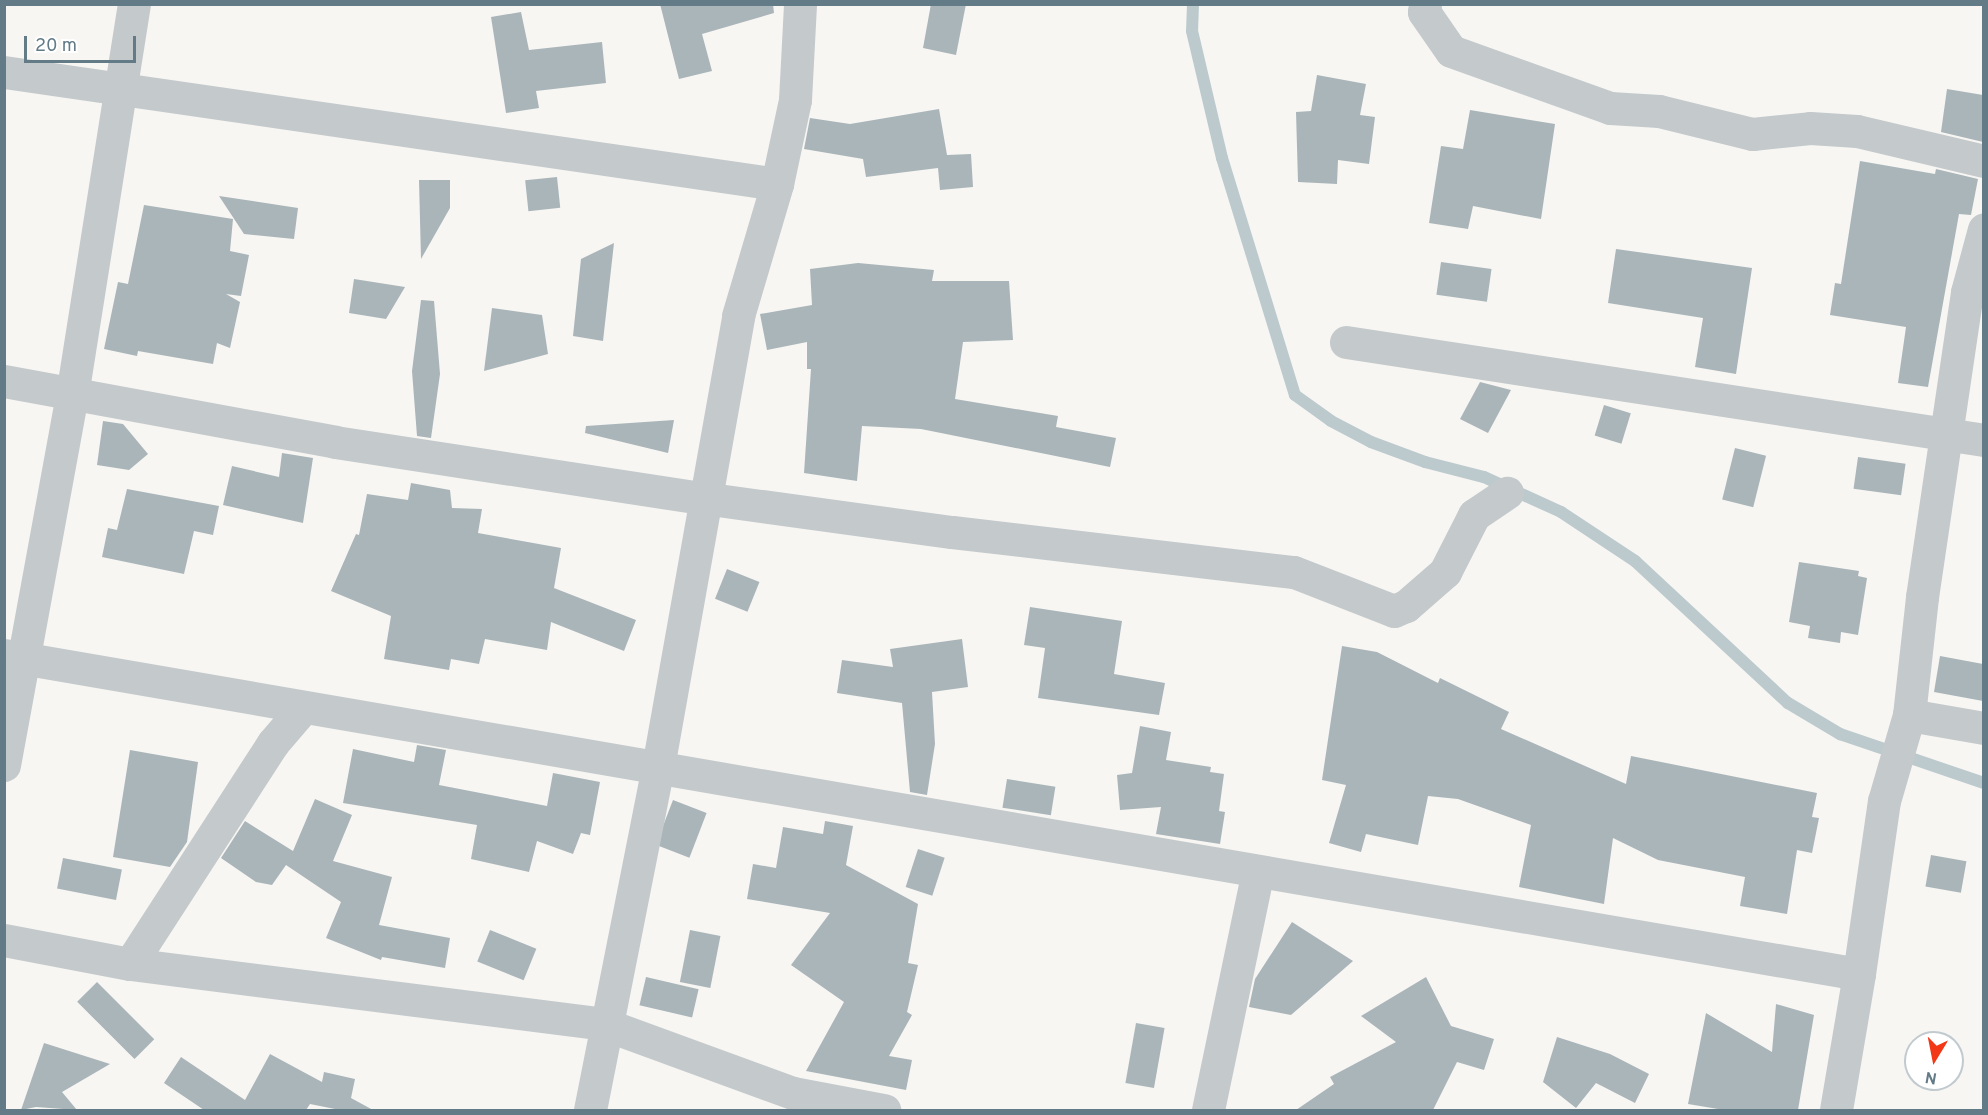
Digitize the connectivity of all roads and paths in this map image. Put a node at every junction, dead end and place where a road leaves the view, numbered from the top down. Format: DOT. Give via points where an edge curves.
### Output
graph roads {
  1 [pos="134,4"];
  2 [pos="800,4"];
  3 [pos="1425,4"];
  4 [pos="4,72"];
  5 [pos="119,91"];
  6 [pos="1983,161"];
  7 [pos="777,184"];
  8 [pos="1983,229"];
  9 [pos="1346,342"];
  10 [pos="4,381"];
  11 [pos="72,394"];
  12 [pos="1946,432"];
  13 [pos="1983,440"];
  14 [pos="1507,493"];
  15 [pos="703,498"];
  16 [pos="14,657"];
  17 [pos="303,708"];
  18 [pos="1909,715"];
  19 [pos="1983,728"];
  20 [pos="4,765"];
  21 [pos="658,767"];
  22 [pos="1258,871"];
  23 [pos="4,940"];
  24 [pos="130,964"];
  25 [pos="1859,974"];
  26 [pos="604,1024"];
  27 [pos="590,1110"];
  28 [pos="884,1110"];
  29 [pos="1208,1110"];
  30 [pos="1836,1110"];
  1 -- 5 [label="street"];
  2 -- 7 [label="street" via="795,100"];
  3 -- 6 [label="street" via="1424,12 1451,51 1610,108 1659,111 1752,134 1810,128 1857,131"];
  4 -- 5 [label="street"];
  5 -- 7 [label="street"];
  5 -- 11 [label="street"];
  7 -- 15 [label="street" via="738,316"];
  8 -- 12 [label="street" via="1967,292"];
  9 -- 12 [label="street"];
  10 -- 11 [label="street"];
  11 -- 15 [label="street" via="334,442"];
  11 -- 16 [label="street"];
  12 -- 13 [label="street"];
  12 -- 18 [label="street"];
  14 -- 15 [label="street" via="1474,515 1445,572 1407,606 1394,611 1294,572"];
  15 -- 21 [label="street"];
  16 -- 17 [label="street"];
  16 -- 20 [label="street"];
  17 -- 21 [label="street"];
  17 -- 24 [label="street" via="273,744"];
  18 -- 19 [label="street"];
  18 -- 25 [label="street" via="1884,801"];
  21 -- 22 [label="street"];
  21 -- 26 [label="street"];
  22 -- 25 [label="street"];
  22 -- 29 [label="street"];
  23 -- 24 [label="street"];
  24 -- 26 [label="street"];
  25 -- 30 [label="street"];
  26 -- 27 [label="street"];
  26 -- 28 [label="street" via="793,1093"];
}
